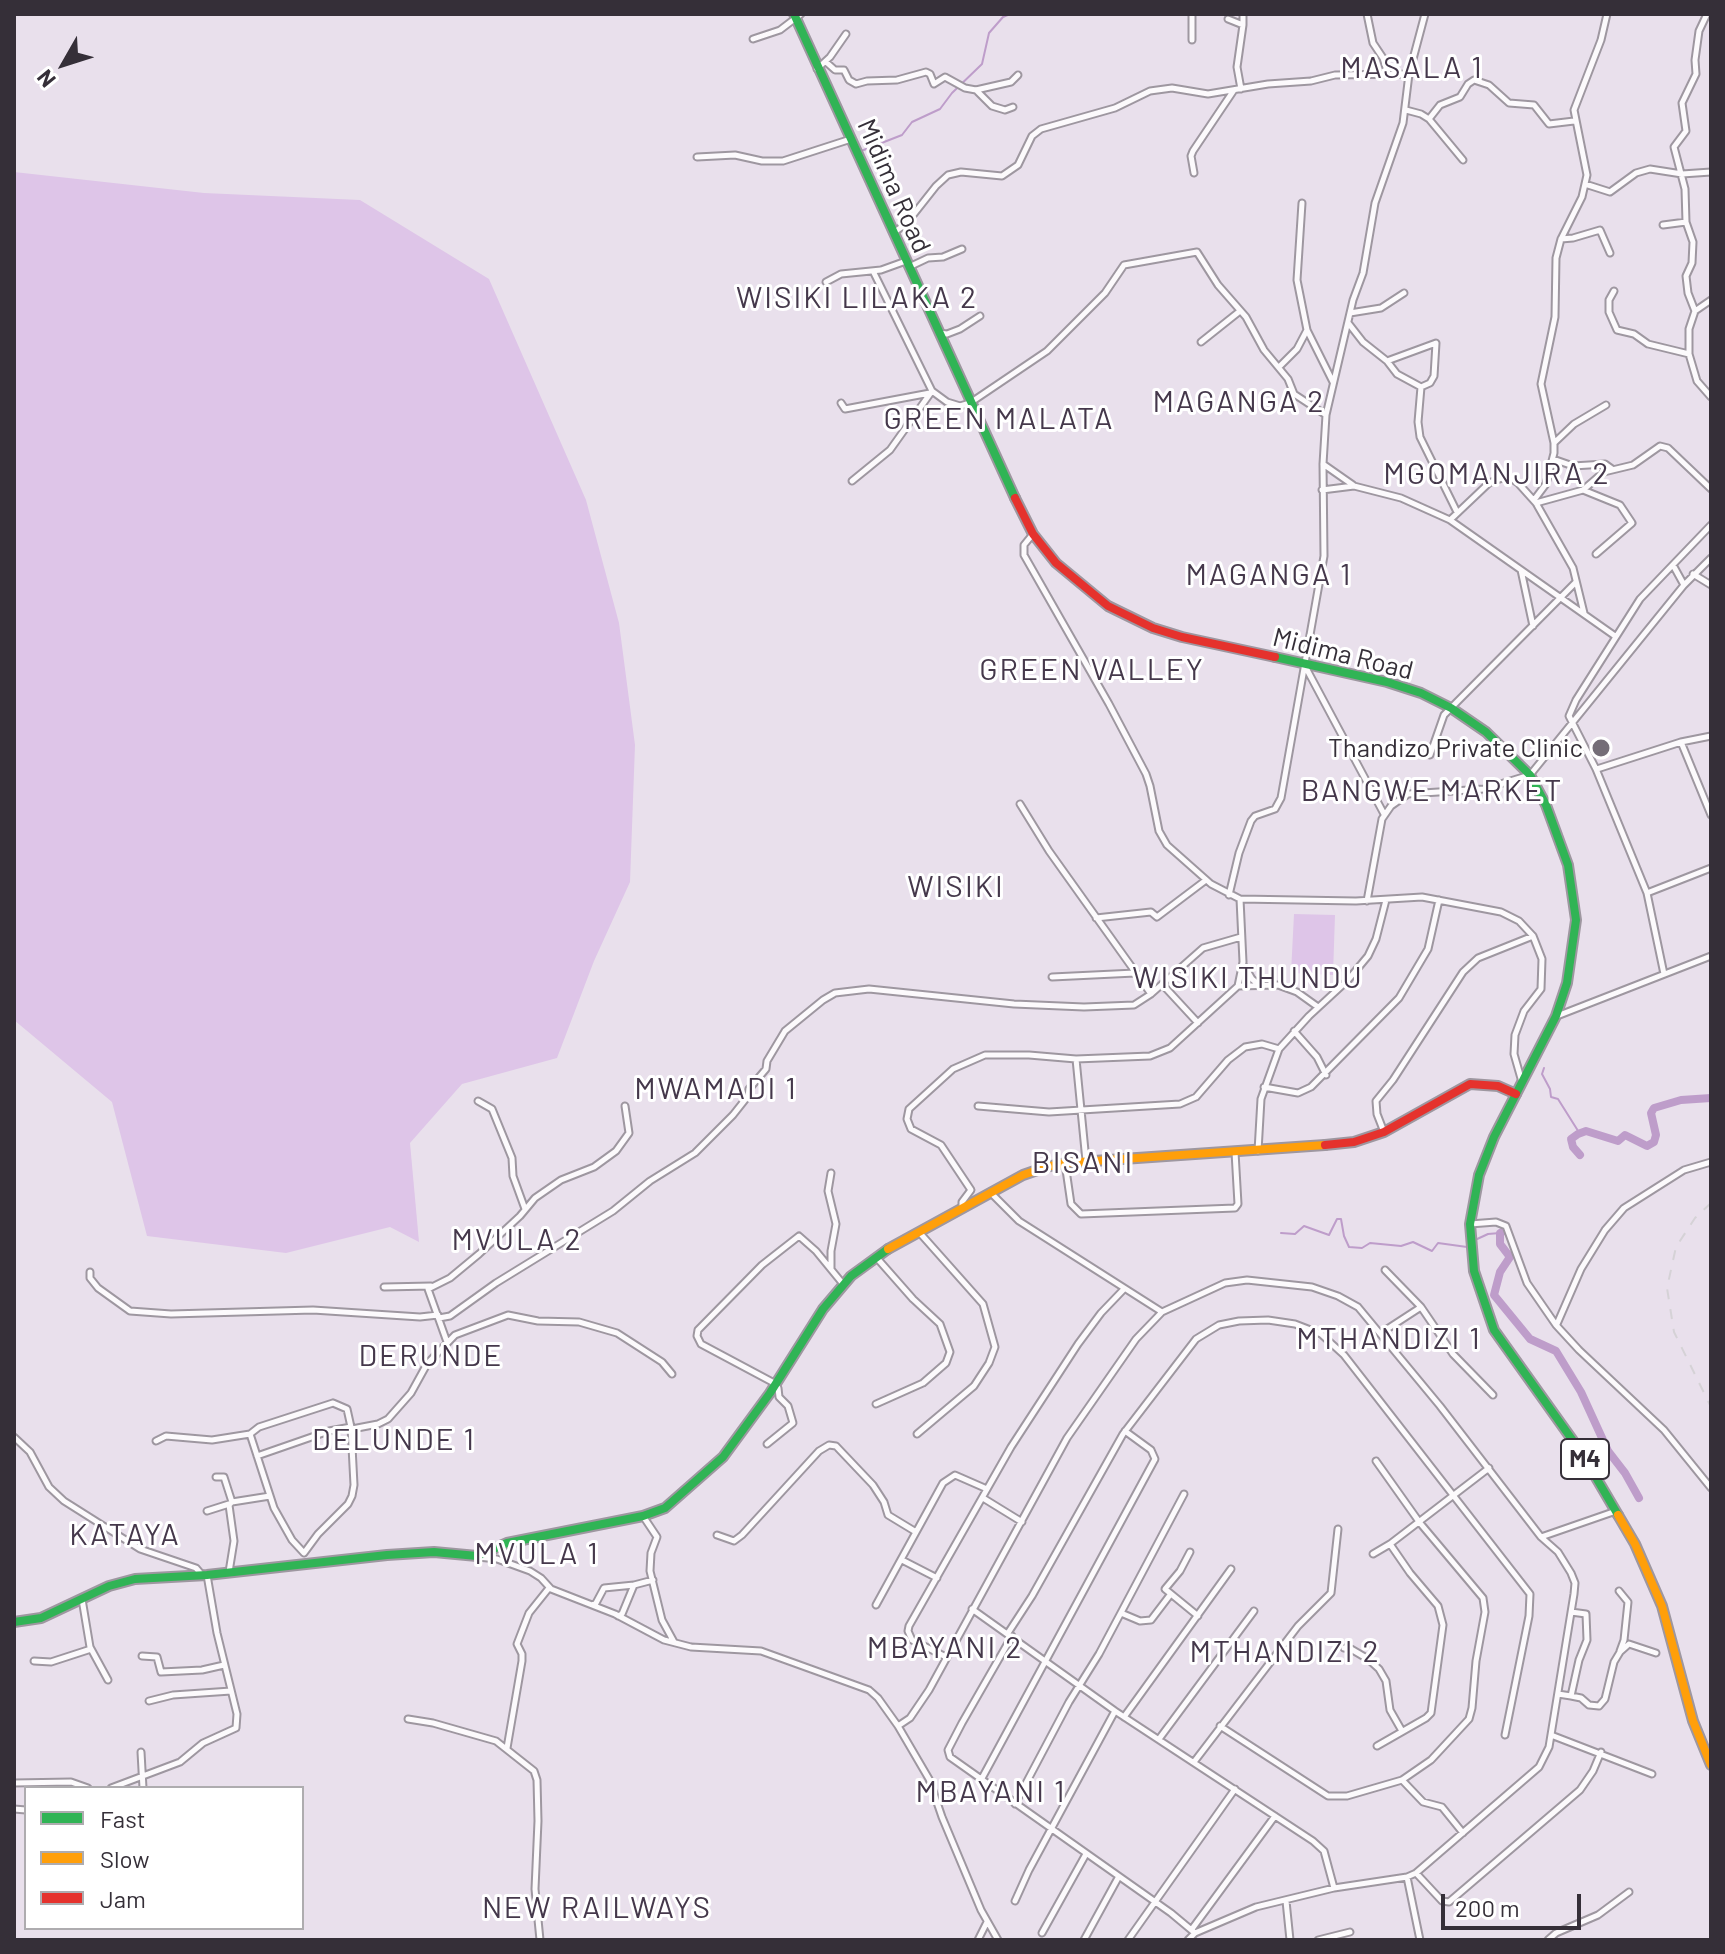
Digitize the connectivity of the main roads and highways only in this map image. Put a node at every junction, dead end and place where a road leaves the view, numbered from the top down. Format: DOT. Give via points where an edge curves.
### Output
graph roads {
  1 [pos="797,15"];
  2 [pos="1516,1094"];
  3 [pos="14,1622"];
  4 [pos="1711,1765"];
  1 -- 2 [label="main road, Midima Road / M4" via="970,403 1033,534 1056,563 1108,606 1134,620 1182,637 1421,693 1486,732 1530,775 1562,844 1576,920 1567,983 1556,1016"];
  2 -- 3 [label="main road" via="1470,1084 1384,1132 1354,1142 1086,1161 1032,1171 918,1231 843,1284 723,1457 665,1508 643,1516 507,1543 477,1556 410,1553 135,1579 41,1618"];
  2 -- 4 [label="main road, Midima Road / M4" via="1475,1188 1470,1224 1474,1271 1494,1330 1617,1510 1662,1606 1693,1721"];
}
